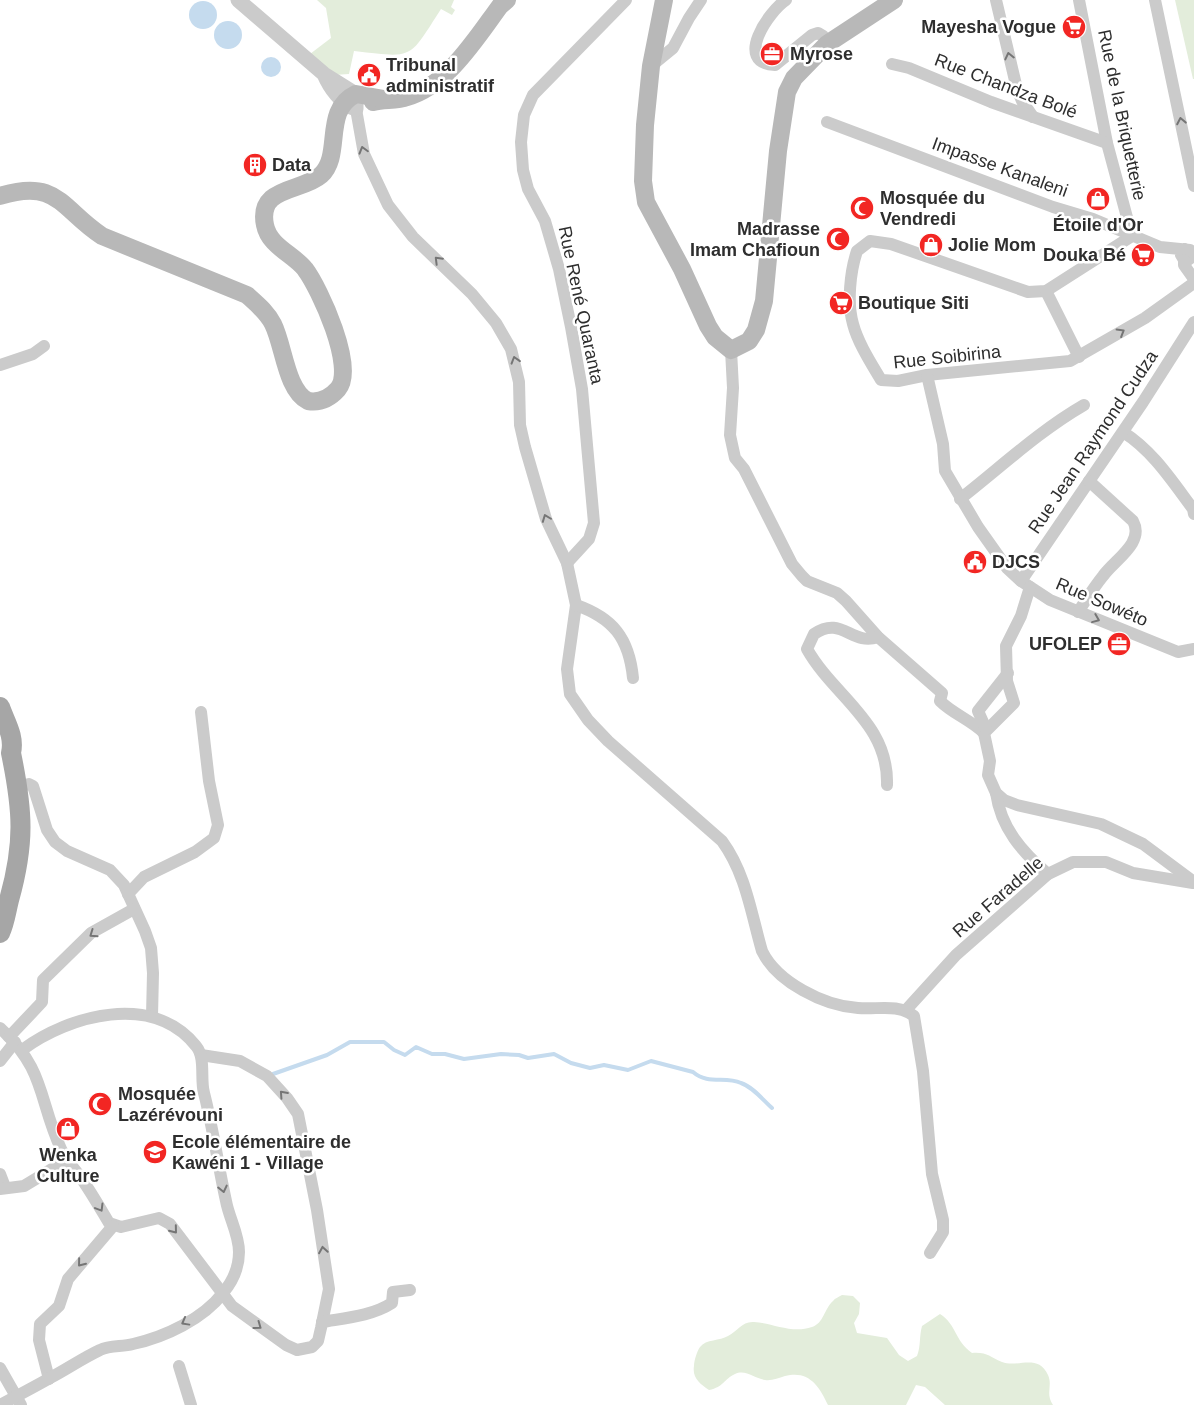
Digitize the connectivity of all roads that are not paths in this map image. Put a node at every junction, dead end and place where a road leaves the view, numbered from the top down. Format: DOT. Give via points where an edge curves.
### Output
graph roads {
  1 [pos="238,0"];
  2 [pos="507,0"];
  3 [pos="626,0"];
  4 [pos="664,0"];
  5 [pos="701,0"];
  6 [pos="786,0"];
  7 [pos="894,0"];
  8 [pos="996,0"];
  9 [pos="1079,0"];
  10 [pos="1155,0"];
  11 [pos="827,44"];
  12 [pos="892,64"];
  13 [pos="651,66"];
  14 [pos="352,102"];
  15 [pos="1033,117"];
  16 [pos="827,122"];
  17 [pos="1108,144"];
  18 [pos="1194,186"];
  19 [pos="0,196"];
  20 [pos="1132,236"];
  21 [pos="1189,254"];
  22 [pos="1194,279"];
  23 [pos="1194,284"];
  24 [pos="1046,292"];
  25 [pos="1194,322"];
  26 [pos="44,346"];
  27 [pos="731,350"];
  28 [pos="1079,357"];
  29 [pos="0,366"];
  30 [pos="927,375"];
  31 [pos="1084,404"];
  32 [pos="1123,432"];
  33 [pos="1089,481"];
  34 [pos="960,499"];
  35 [pos="1194,514"];
  36 [pos="566,563"];
  37 [pos="1026,584"];
  38 [pos="576,605"];
  39 [pos="1078,612"];
  40 [pos="878,637"];
  41 [pos="1194,649"];
  42 [pos="1008,672"];
  43 [pos="633,678"];
  44 [pos="1,708"];
  45 [pos="201,712"];
  46 [pos="985,731"];
  47 [pos="887,785"];
  48 [pos="18,787"];
  49 [pos="996,793"];
  50 [pos="1048,874"];
  51 [pos="1194,883"];
  52 [pos="128,894"];
  53 [pos="5,907"];
  54 [pos="134,909"];
  55 [pos="0,933"];
  56 [pos="906,1010"];
  57 [pos="152,1016"];
  58 [pos="12,1039"];
  59 [pos="201,1055"];
  60 [pos="0,1061"];
  61 [pos="67,1160"];
  62 [pos="0,1174"];
  63 [pos="2,1188"];
  64 [pos="113,1226"];
  65 [pos="930,1253"];
  66 [pos="410,1290"];
  67 [pos="223,1293"];
  68 [pos="322,1322"];
  69 [pos="179,1366"];
  70 [pos="0,1368"];
  71 [pos="49,1379"];
  72 [pos="18,1401"];
  73 [pos="0,1405"];
  74 [pos="191,1405"];
  1 -- 14 [label="street"];
  2 -- 14 [label="main road" via="439,80 422,92 406,98"];
  3 -- 36 [label="street, Rue René Quaranta" via="533,95 524,115 520,142 522,170 545,222 559,269 582,389 594,523 589,539"];
  4 -- 13 [label="main road"];
  5 -- 13 [label="street" via="673,48"];
  6 -- 11 [label="street" via="755,41 758,57 775,65 818,33"];
  7 -- 11 [label="main road"];
  15 -- 8 [label="street, one-way" via="1017,90"];
  9 -- 17 [label="street, Rue de la Briquetterie"];
  18 -- 10 [label="street, one-way"];
  11 -- 27 [label="main road" via="794,78 787,92 764,301 756,330 749,341"];
  12 -- 15 [label="street, Rue Chandza Bolé"];
  13 -- 27 [label="main road" via="643,181 646,202 682,268 708,326 715,337"];
  14 -- 19 [label="main road" via="332,168 322,179 276,194 268,203 264,219 272,239 304,267 317,285 343,363 340,388 329,398 314,402 302,398 295,390 273,324 247,295 107,238 84,223 62,201 45,192 32,190"];
  36 -- 14 [label="street, one-way" via="546,518 525,447 519,417 519,382 511,349 496,323 472,294 413,237 388,205 364,154"];
  15 -- 17 [label="street, Rue Chandza Bolé"];
  16 -- 20 [label="street, Impasse Kanaleni"];
  17 -- 20 [label="street, Rue de la Briquetterie"];
  20 -- 21 [label="street, Impasse Kanaleni"];
  20 -- 24 [label="street"];
  21 -- 22 [label="street" via="1184,266"];
  28 -- 23 [label="street, Rue Soibirina, one-way"];
  24 -- 28 [label="street"];
  24 -- 30 [label="street, Rue Soibirina" via="1028,292 1002,285 891,244 870,241 862,245 854,260 851,280 853,323 857,335 881,380 898,381"];
  25 -- 32 [label="street, Rue Jean Raymond Cudza"];
  26 -- 29 [label="street" via="33,354"];
  27 -- 40 [label="street" via="730,435 735,458 744,469 792,564 807,581 841,597"];
  28 -- 30 [label="street, Rue Soibirina" via="1026,367"];
  30 -- 34 [label="street, Rue Sowéto" via="944,444 945,472"];
  31 -- 34 [label="street" via="1035,437"];
  32 -- 33 [label="street, Rue Jean Raymond Cudza"];
  32 -- 35 [label="street" via="1141,444 1158,463"];
  33 -- 37 [label="street, Rue Jean Raymond Cudza"];
  33 -- 39 [label="street" via="1136,527 1127,550 1104,573"];
  34 -- 37 [label="street, Rue Sowéto" via="1007,568"];
  36 -- 38 [label="street"];
  37 -- 39 [label="street, Rue Sowéto" via="1050,600"];
  37 -- 42 [label="street, Rue Jean Raymond Cudza" via="1021,616 1006,646"];
  38 -- 43 [label="street" via="597,613 620,634"];
  38 -- 56 [label="street" via="567,669 570,694 608,741 705,825 732,854 767,961 789,984 834,1002 856,1008"];
  39 -- 41 [label="street, Rue Sowéto, one-way" via="1178,652"];
  40 -- 46 [label="street" via="942,693 940,701 948,709"];
  40 -- 47 [label="street" via="865,639 830,626 814,634 807,649 873,731 887,768"];
  42 -- 46 [label="street" via="978,711"];
  42 -- 46 [label="street, Rue Jean Raymond Cudza" via="1007,682 1014,704"];
  44 -- 48 [label="main road" via="0,721"];
  45 -- 52 [label="street" via="218,825 214,838 195,852 144,877"];
  46 -- 49 [label="street" via="990,760 988,775"];
  48 -- 52 [label="street" via="33,786 47,830 55,842 110,870"];
  48 -- 53 [label="main road" via="21,848"];
  49 -- 50 [label="street" via="1007,829"];
  49 -- 51 [label="street" via="1004,800 1023,806 1101,824 1143,844"];
  50 -- 51 [label="street, Rue Faradelle" via="1073,862 1106,862 1133,873"];
  50 -- 56 [label="street, Rue Faradelle" via="956,955"];
  52 -- 54 [label="street"];
  53 -- 55 [label="main road" via="6,919"];
  54 -- 57 [label="street" via="151,948"];
  54 -- 58 [label="street, one-way" via="91,933 43,980 42,1002"];
  56 -- 65 [label="street" via="917,1022 932,1174 943,1220 943,1232"];
  57 -- 58 [label="street" via="137,1013 83,1020 37,1038"];
  57 -- 59 [label="street" via="184,1034 197,1046"];
  58 -- 60 [label="street"];
  58 -- 61 [label="street" via="32,1066 43,1091 55,1135"];
  59 -- 67 [label="street, one-way" via="202,1086 217,1163 239,1250 238,1267"];
  68 -- 59 [label="street, one-way" via="329,1289 298,1114 267,1076 240,1061"];
  61 -- 63 [label="street" via="24,1186"];
  61 -- 64 [label="street, one-way"];
  62 -- 63 [label="street"];
  64 -- 67 [label="street, one-way" via="133,1226 159,1218 170,1224"];
  64 -- 71 [label="street, one-way" via="68,1278 59,1306 40,1324 39,1340"];
  66 -- 68 [label="street" via="393,1292 392,1303 386,1307"];
  67 -- 68 [label="street, one-way" via="232,1306 297,1350 312,1347 318,1340"];
  67 -- 71 [label="street, one-way" via="207,1310 165,1334 131,1345 101,1349"];
  69 -- 74 [label="street"];
  70 -- 72 [label="street"];
  71 -- 72 [label="street"];
  72 -- 73 [label="street"];
}
